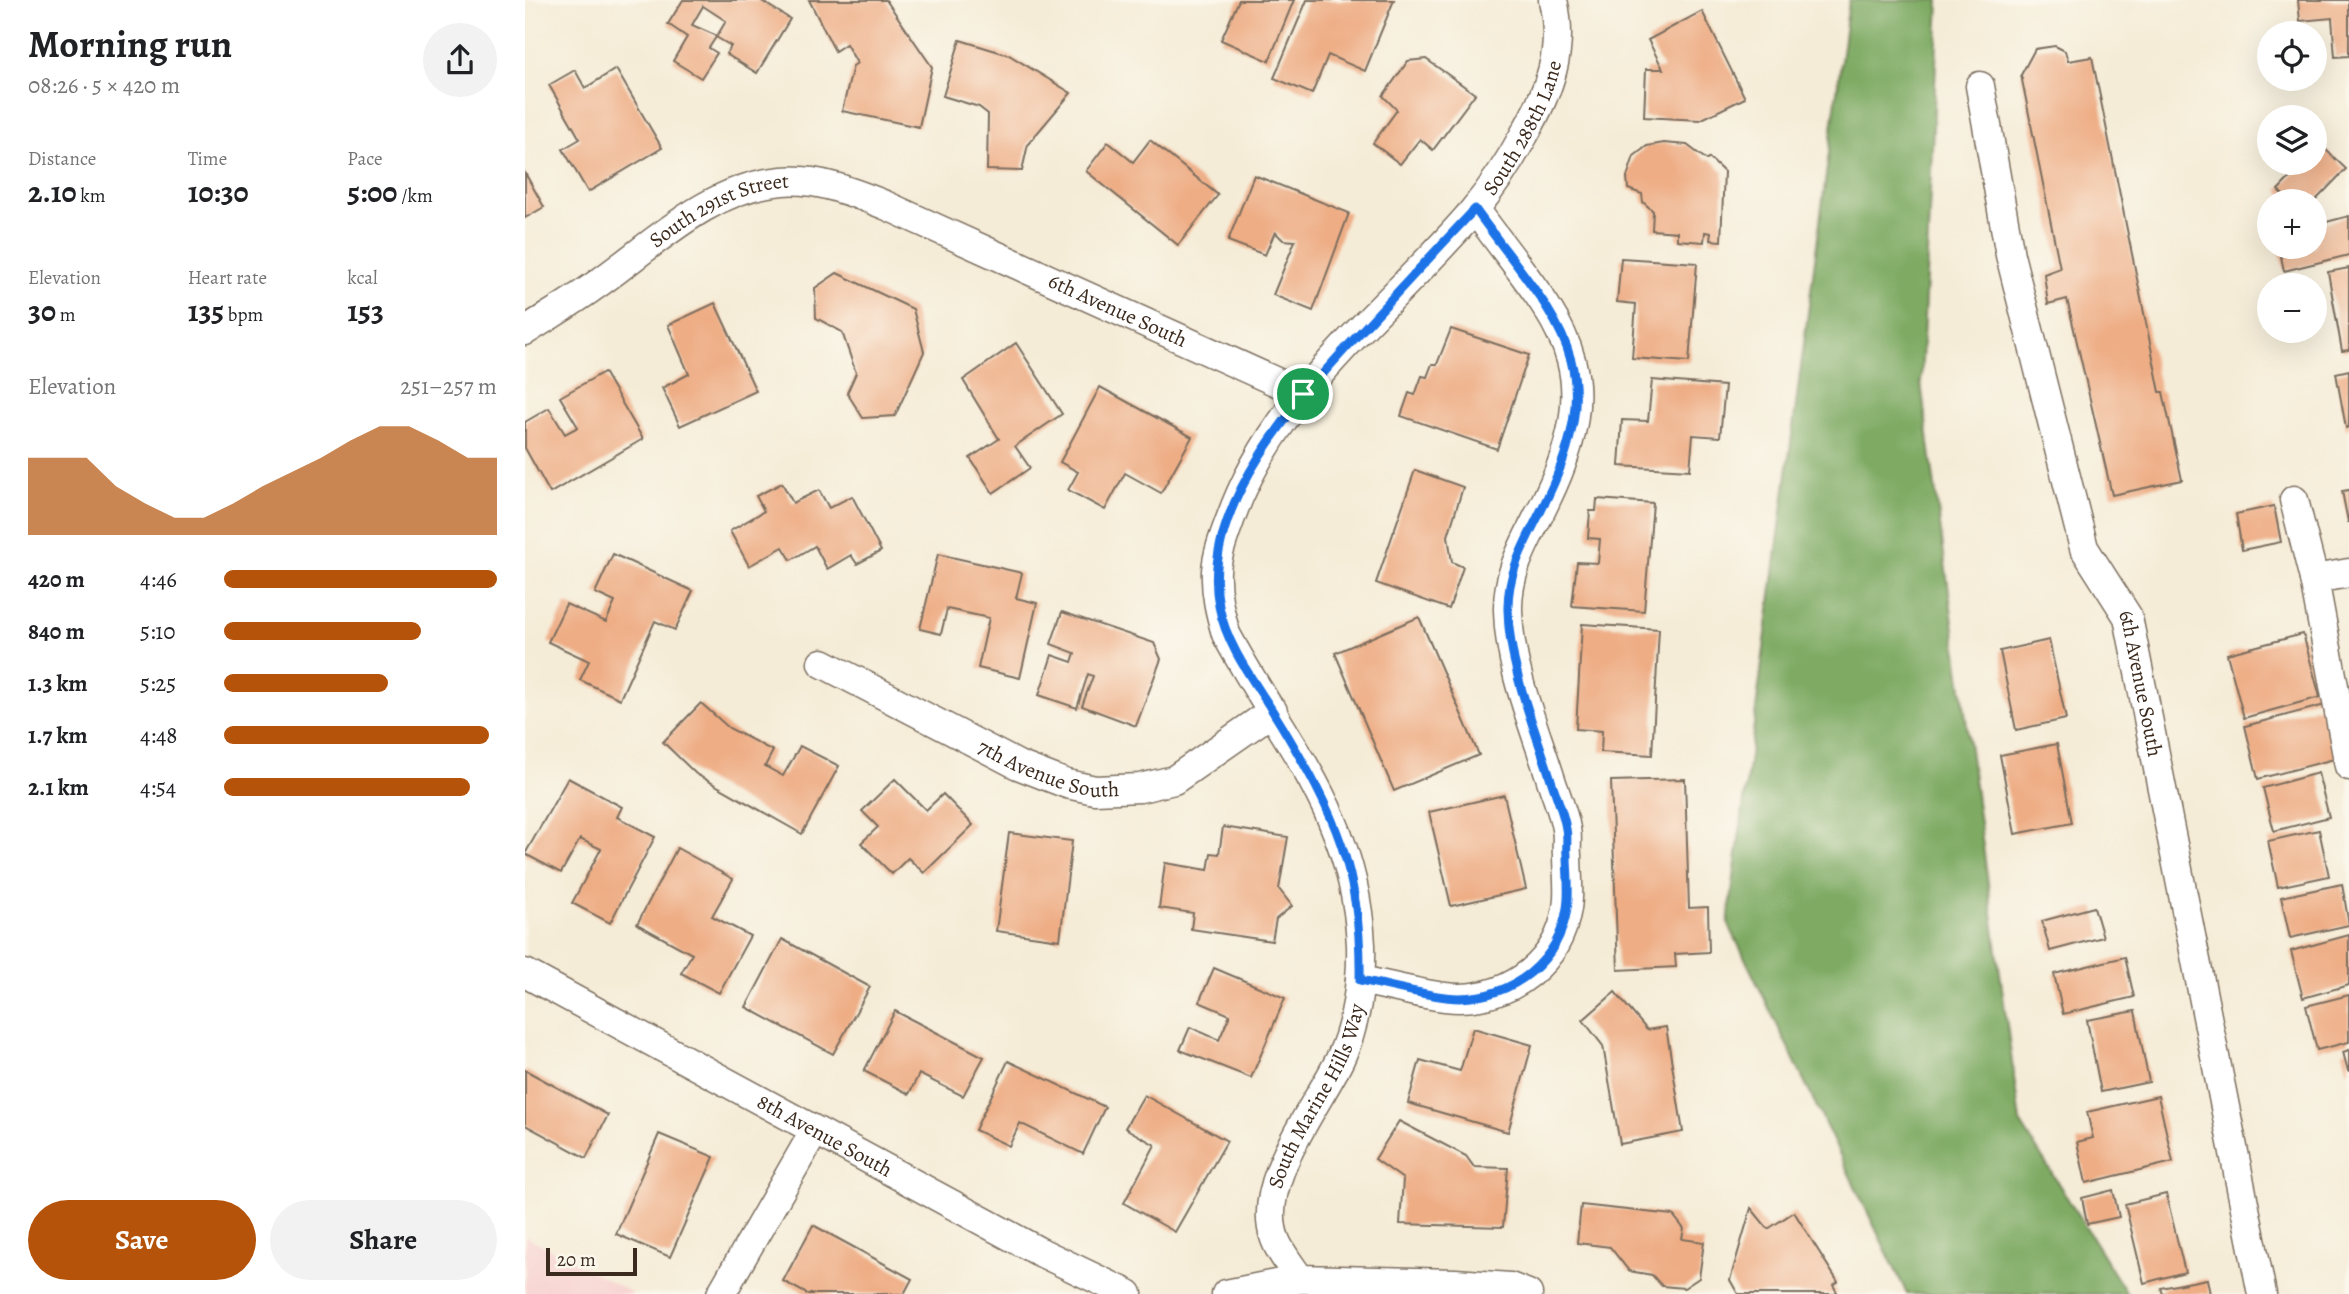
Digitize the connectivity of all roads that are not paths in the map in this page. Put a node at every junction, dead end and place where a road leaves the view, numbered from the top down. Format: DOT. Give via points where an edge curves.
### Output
graph roads {
  1 [pos="1553,0"];
  2 [pos="1980,86"];
  3 [pos="1475,209"];
  4 [pos="934,228"];
  5 [pos="525,331"];
  6 [pos="1303,394"];
  7 [pos="2294,500"];
  8 [pos="2349,573"];
  9 [pos="2314,579"];
  10 [pos="822,663"];
  11 [pos="1273,711"];
  12 [pos="2349,766"];
  13 [pos="525,973"];
  14 [pos="1360,980"];
  15 [pos="814,1132"];
  16 [pos="1300,1279"];
  17 [pos="722,1294"];
  18 [pos="1128,1294"];
  19 [pos="1226,1294"];
  20 [pos="1528,1294"];
  21 [pos="2262,1294"];
  1 -- 3 [label="street, South 288th Lane" via="1558,44 1546,95"];
  2 -- 21 [label="street, 6th Avenue South" via="2010,255 2084,548 2128,617"];
  3 -- 6 [label="street, South Marine Hills Way"];
  3 -- 14 [label="street, South 288th Lane" via="1570,346 1577,383 1575,421 1566,455 1518,552 1508,609 1514,660 1566,829 1568,906 1563,928 1542,964 1501,990 1459,998"];
  4 -- 5 [label="street, South 291st Street" via="843,189 811,181 751,186 680,223"];
  4 -- 6 [label="street, 6th Avenue South"];
  6 -- 11 [label="street, South Marine Hills Way" via="1252,468 1235,503 1216,570 1218,605 1227,634"];
  7 -- 9 [label="street"];
  8 -- 9 [label="street"];
  9 -- 12 [label="street"];
  10 -- 11 [label="street, 7th Avenue South" via="1018,765 1095,790 1131,790 1174,780"];
  11 -- 14 [label="street, South Marine Hills Way" via="1319,787 1345,848 1356,901"];
  13 -- 15 [label="street, 8th Avenue South"];
  14 -- 16 [label="street, South Marine Hills Way" via="1341,1057 1274,1189 1275,1238"];
  15 -- 17 [label="street"];
  15 -- 18 [label="street, 8th Avenue South"];
  16 -- 19 [label="street"];
  16 -- 20 [label="street" via="1455,1283 1510,1287"];
}
